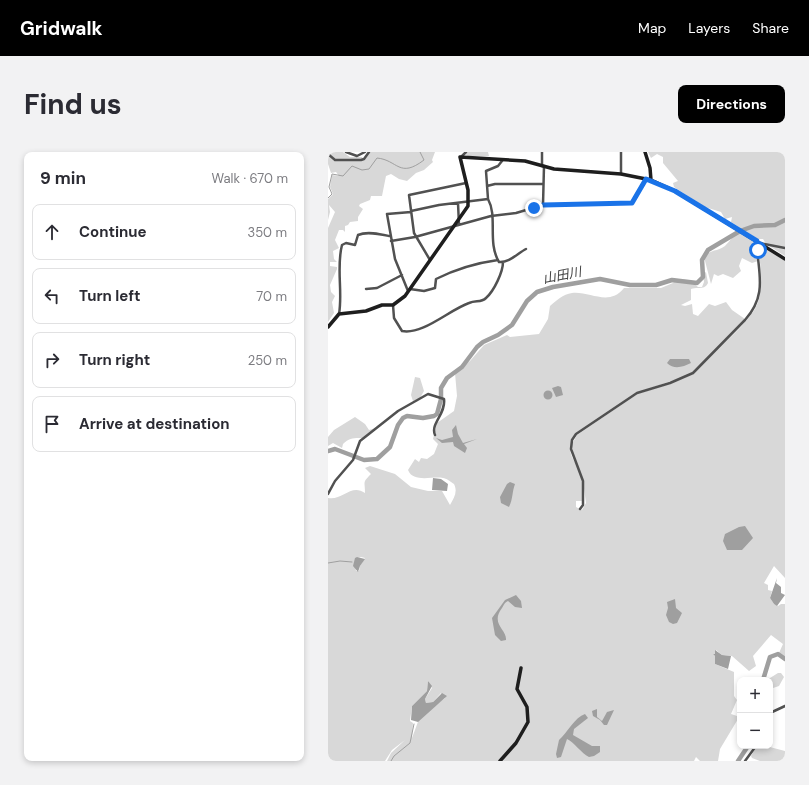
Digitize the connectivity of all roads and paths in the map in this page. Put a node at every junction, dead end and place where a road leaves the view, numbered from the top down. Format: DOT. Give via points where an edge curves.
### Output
graph roads {
  1 [pos="346,152"];
  2 [pos="365,152"];
  3 [pos="369,152"];
  4 [pos="461,152"];
  5 [pos="466,152"];
  6 [pos="542,152"];
  7 [pos="621,152"];
  8 [pos="645,152"];
  9 [pos="328,154"];
  10 [pos="460,157"];
  11 [pos="502,161"];
  12 [pos="543,166"];
  13 [pos="621,174"];
  14 [pos="646,179"];
  15 [pos="651,180"];
  16 [pos="466,182"];
  17 [pos="543,184"];
  18 [pos="487,186"];
  19 [pos="488,199"];
  20 [pos="469,202"];
  21 [pos="458,203"];
  22 [pos="543,205"];
  23 [pos="411,212"];
  24 [pos="492,216"];
  25 [pos="459,219"];
  26 [pos="460,225"];
  27 [pos="454,226"];
  28 [pos="389,236"];
  29 [pos="415,237"];
  30 [pos="391,241"];
  31 [pos="758,242"];
  32 [pos="785,248"];
  33 [pos="526,249"];
  34 [pos="785,259"];
  35 [pos="430,260"];
  36 [pos="498,260"];
  37 [pos="503,262"];
  38 [pos="402,275"];
  39 [pos="366,289"];
  40 [pos="409,290"];
  41 [pos="393,305"];
  42 [pos="339,314"];
  43 [pos="328,327"];
  44 [pos="435,435"];
  45 [pos="328,494"];
  46 [pos="580,510"];
  47 [pos="521,668"];
  48 [pos="785,706"];
  49 [pos="772,713"];
  50 [pos="754,749"];
  51 [pos="500,761"];
  52 [pos="745,761"];
  1 -- 2 [label="street" via="357,156"];
  3 -- 9 [label="street" via="361,160 335,160"];
  4 -- 10 [label="street"];
  5 -- 10 [label="street"];
  6 -- 12 [label="street"];
  7 -- 13 [label="street"];
  8 -- 15 [label="main road"];
  10 -- 11 [label="main road"];
  10 -- 16 [label="main road"];
  11 -- 12 [label="main road" via="525,161"];
  11 -- 18 [label="street" via="498,166 486,171"];
  12 -- 13 [label="main road"];
  12 -- 17 [label="street"];
  13 -- 14 [label="main road"];
  14 -- 15 [label="main road"];
  14 -- 22 [label="street" via="632,203"];
  15 -- 31 [label="main road" via="675,191"];
  16 -- 20 [label="main road"];
  16 -- 23 [label="street" via="409,195"];
  17 -- 18 [label="street"];
  17 -- 22 [label="street"];
  18 -- 19 [label="street"];
  19 -- 20 [label="street"];
  19 -- 24 [label="street"];
  20 -- 21 [label="street"];
  20 -- 25 [label="main road"];
  21 -- 23 [label="street"];
  21 -- 25 [label="street"];
  22 -- 24 [label="street" via="516,214"];
  23 -- 28 [label="street" via="386,214"];
  23 -- 29 [label="street"];
  24 -- 26 [label="street"];
  24 -- 36 [label="street" via="494,250"];
  25 -- 26 [label="street"];
  25 -- 27 [label="main road"];
  26 -- 27 [label="street"];
  27 -- 29 [label="street"];
  27 -- 35 [label="main road"];
  28 -- 30 [label="street"];
  28 -- 42 [label="street" via="361,234 358,235 355,245 342,245"];
  29 -- 30 [label="street"];
  29 -- 35 [label="street"];
  30 -- 38 [label="street"];
  31 -- 32 [label="street"];
  31 -- 34 [label="main road"];
  31 -- 46 [label="street" via="760,283 754,306 745,320 693,373 637,393 574,437 571,449 583,481 583,505"];
  33 -- 37 [label="street"];
  35 -- 40 [label="main road"];
  36 -- 37 [label="street"];
  36 -- 40 [label="street" via="468,265 436,280 434,288"];
  37 -- 41 [label="street" via="502,272 486,298 450,311 429,325 402,331 395,322"];
  38 -- 39 [label="street" via="377,288"];
  38 -- 40 [label="street"];
  40 -- 41 [label="main road" via="400,302"];
  41 -- 42 [label="main road"];
  42 -- 43 [label="main road"];
  44 -- 45 [label="street" via="434,427 443,413 443,399 426,394 360,441 353,460 335,481"];
  47 -- 51 [label="main road" via="517,685 528,711 528,722 516,743"];
  48 -- 49 [label="street"];
  50 -- 52 [label="street"];
}
